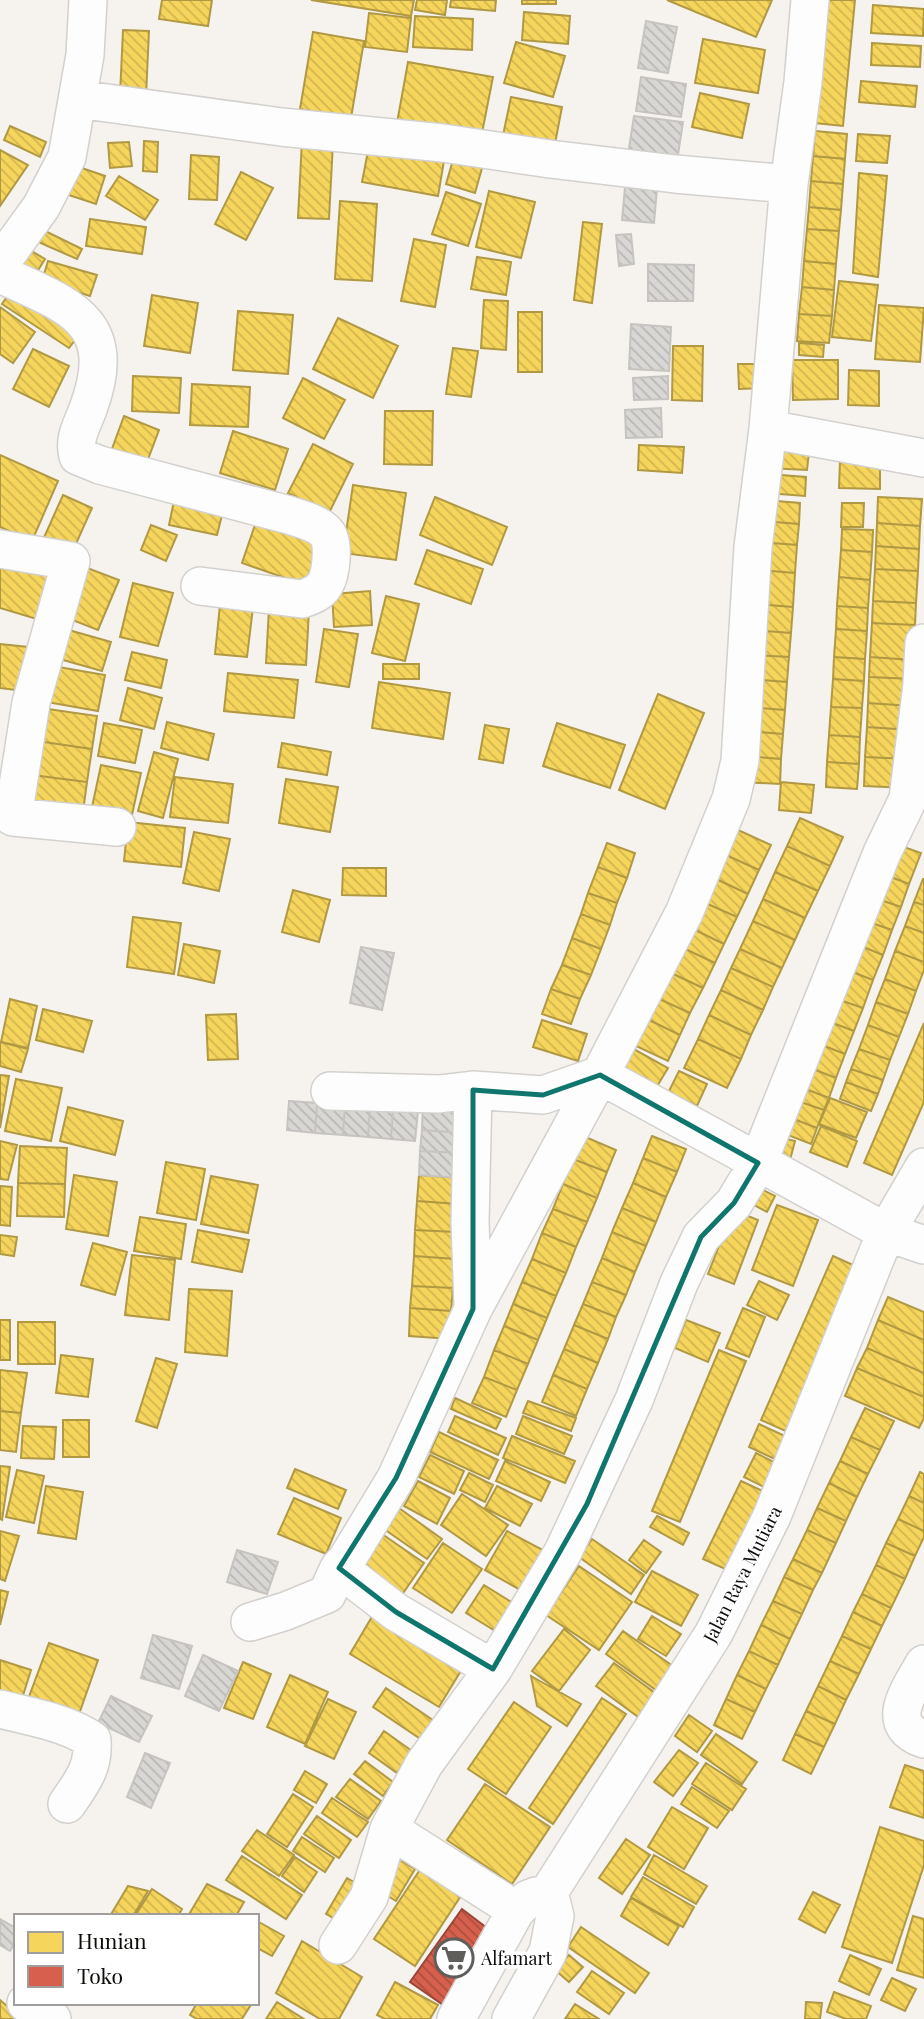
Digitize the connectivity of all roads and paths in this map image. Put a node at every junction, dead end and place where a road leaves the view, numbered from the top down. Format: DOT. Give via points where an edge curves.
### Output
graph roads {
  1 [pos="88,0"];
  2 [pos="810,0"];
  3 [pos="78,99"];
  4 [pos="789,184"];
  5 [pos="0,264"];
  6 [pos="0,274"];
  7 [pos="768,429"];
  8 [pos="924,458"];
  9 [pos="0,549"];
  10 [pos="200,586"];
  11 [pos="924,643"];
  12 [pos="7,816"];
  13 [pos="117,827"];
  14 [pos="600,1075"];
  15 [pos="473,1090"];
  16 [pos="330,1091"];
  17 [pos="758,1163"];
  18 [pos="924,1167"];
  19 [pos="886,1232"];
  20 [pos="924,1245"];
  21 [pos="473,1309"];
  22 [pos="339,1568"];
  23 [pos="250,1622"];
  24 [pos="924,1664"];
  25 [pos="493,1669"];
  26 [pos="0,1709"];
  27 [pos="924,1739"];
  28 [pos="67,1804"];
  29 [pos="389,1829"];
  30 [pos="549,1892"];
  31 [pos="516,1910"];
  32 [pos="338,1945"];
  33 [pos="29,2005"];
  34 [pos="52,2019"];
  35 [pos="456,2019"];
  36 [pos="512,2019"];
  1 -- 3 [label="street"];
  2 -- 4 [label="street"];
  3 -- 4 [label="street" via="281,127"];
  3 -- 5 [label="street" via="67,157 41,207"];
  4 -- 7 [label="street"];
  6 -- 10 [label="street" via="67,306 93,333 97,369 94,393 77,437 78,456 289,515 328,534 330,567 326,584 316,594 302,599"];
  7 -- 8 [label="street"];
  7 -- 14 [label="street" via="753,547 740,761 732,799 684,913"];
  9 -- 12 [label="street" via="71,561 31,703"];
  11 -- 17 [label="street" via="908,799"];
  12 -- 13 [label="street"];
  14 -- 15 [label="street" via="543,1095"];
  14 -- 17 [label="street"];
  14 -- 21 [label="street"];
  15 -- 16 [label="street" via="439,1094"];
  15 -- 21 [label="street"];
  17 -- 19 [label="street"];
  17 -- 25 [label="street" via="734,1203 701,1237 587,1504"];
  18 -- 19 [label="street, Jalan Raya Mutiara"];
  19 -- 20 [label="street"];
  19 -- 30 [label="street, Jalan Raya Mutiara" via="772,1516 714,1633"];
  21 -- 22 [label="street" via="396,1478"];
  22 -- 23 [label="street" via="327,1594"];
  22 -- 25 [label="street" via="396,1612"];
  24 -- 27 [label="street" via="901,1716 905,1728"];
  25 -- 29 [label="street" via="424,1764"];
  26 -- 28 [label="street" via="62,1726 92,1740 93,1756 85,1777"];
  29 -- 31 [label="street"];
  29 -- 32 [label="street" via="369,1897"];
  30 -- 31 [label="street" via="528,1899"];
  30 -- 36 [label="street" via="555,1916 548,1952"];
  31 -- 35 [label="street"];
  33 -- 34 [label="street"];
}
